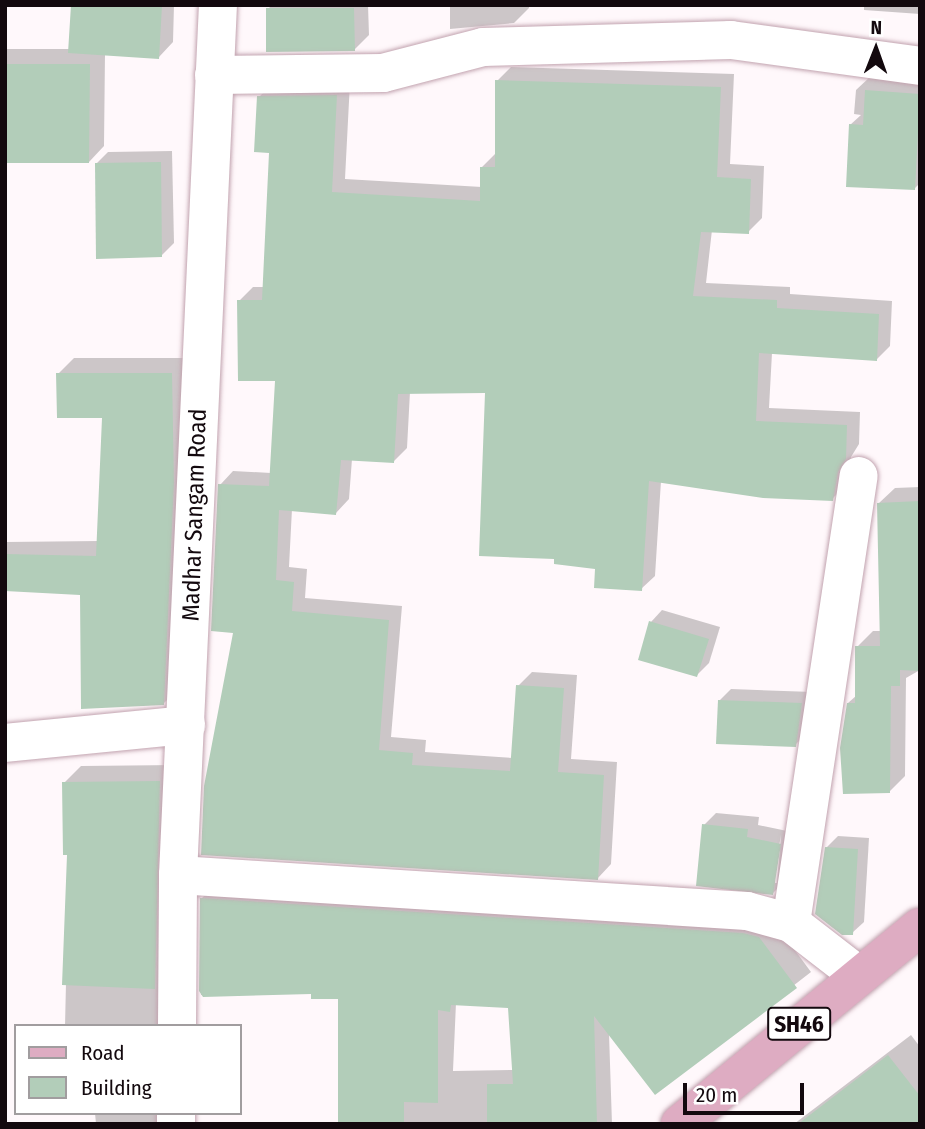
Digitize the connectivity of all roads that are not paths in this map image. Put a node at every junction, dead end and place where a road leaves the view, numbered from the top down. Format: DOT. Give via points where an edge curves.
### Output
graph roads {
  1 [pos="218,5"];
  2 [pos="920,65"];
  3 [pos="214,75"];
  4 [pos="859,476"];
  5 [pos="186,725"];
  6 [pos="5,743"];
  7 [pos="178,874"];
  8 [pos="791,923"];
  9 [pos="920,927"];
  10 [pos="859,975"];
  11 [pos="177,1024"];
  12 [pos="680,1124"];
  1 -- 3 [label="street, Madhar Sangam Road"];
  2 -- 3 [label="street" via="730,40 483,47 383,73"];
  3 -- 5 [label="street, Madhar Sangam Road"];
  4 -- 8 [label="street"];
  5 -- 6 [label="street"];
  5 -- 7 [label="street, Madhar Sangam Road"];
  7 -- 8 [label="street" via="747,911"];
  7 -- 11 [label="street, Madhar Sangam Road"];
  8 -- 10 [label="street"];
  9 -- 10 [label="main road, SH46"];
  10 -- 12 [label="main road, SH46"];
}
